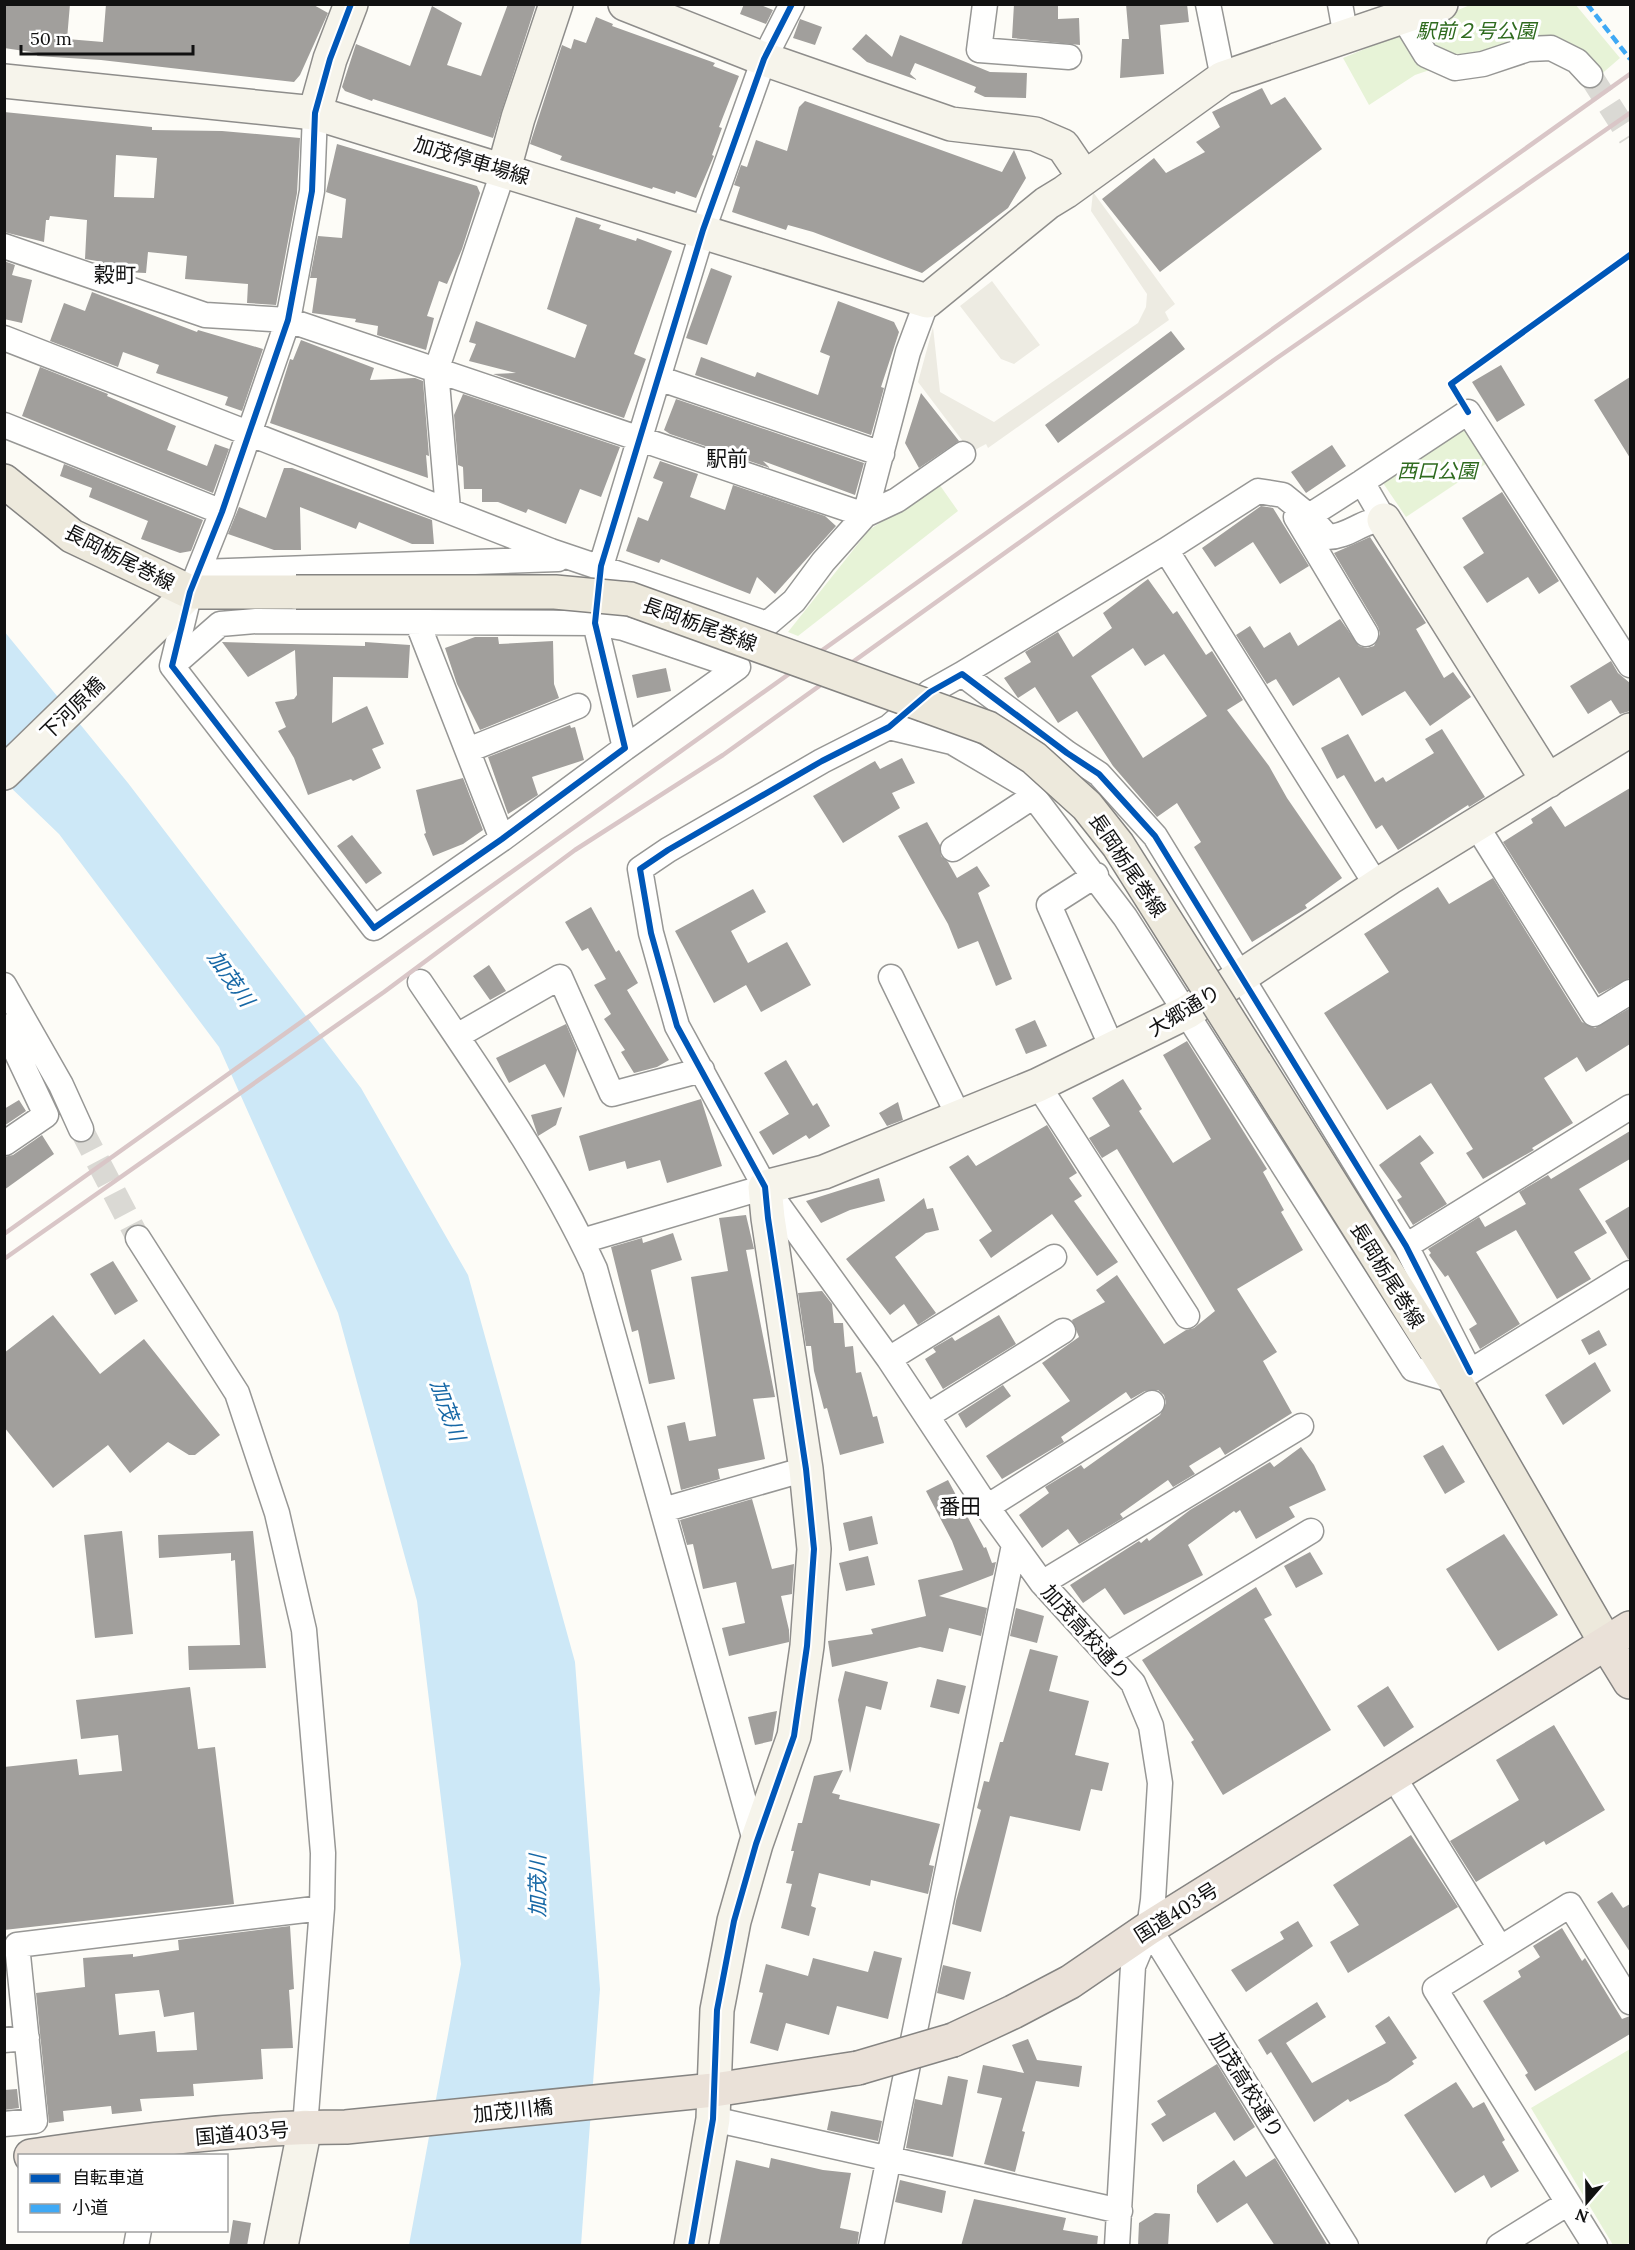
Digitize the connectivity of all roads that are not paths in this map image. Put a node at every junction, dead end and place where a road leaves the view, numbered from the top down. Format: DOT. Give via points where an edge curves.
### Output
graph roads {
  1 [pos="351,4"];
  2 [pos="556,4"];
  3 [pos="792,4"];
  4 [pos="985,4"];
  5 [pos="1208,4"];
  6 [pos="1340,4"];
  7 [pos="1441,4"];
  8 [pos="629,5"];
  9 [pos="1404,19"];
  10 [pos="1346,38"];
  11 [pos="1069,57"];
  12 [pos="764,59"];
  13 [pos="1590,75"];
  14 [pos="1223,78"];
  15 [pos="4,81"];
  16 [pos="315,113"];
  17 [pos="504,169"];
  18 [pos="1084,177"];
  19 [pos="703,230"];
  20 [pos="4,246"];
  21 [pos="927,301"];
  22 [pos="288,320"];
  23 [pos="4,338"];
  24 [pos="436,371"];
  25 [pos="658,378"];
  26 [pos="4,425"];
  27 [pos="249,433"];
  28 [pos="640,438"];
  29 [pos="882,454"];
  30 [pos="963,454"];
  31 [pos="4,481"];
  32 [pos="1362,482"];
  33 [pos="1283,495"];
  34 [pos="448,509"];
  35 [pos="222,512"];
  36 [pos="865,515"];
  37 [pos="1309,516"];
  38 [pos="1384,520"];
  39 [pos="1166,550"];
  40 [pos="572,558"];
  41 [pos="601,566"];
  42 [pos="195,582"];
  43 [pos="595,623"];
  44 [pos="418,624"];
  45 [pos="1366,634"];
  46 [pos="1630,665"];
  47 [pos="172,666"];
  48 [pos="962,674"];
  49 [pos="578,705"];
  50 [pos="889,727"];
  51 [pos="1630,730"];
  52 [pos="626,748"];
  53 [pos="468,750"];
  54 [pos="4,773"];
  55 [pos="1548,781"];
  56 [pos="1034,796"];
  57 [pos="1476,825"];
  58 [pos="502,839"];
  59 [pos="953,849"];
  60 [pos="1096,875"];
  61 [pos="1377,886"];
  62 [pos="891,976"];
  63 [pos="1240,976"];
  64 [pos="420,982"];
  65 [pos="4,985"];
  66 [pos="1630,992"];
  67 [pos="1187,1012"];
  68 [pos="4,1026"];
  69 [pos="457,1036"];
  70 [pos="1113,1050"];
  71 [pos="702,1070"];
  72 [pos="1038,1085"];
  73 [pos="1630,1107"];
  74 [pos="959,1118"];
  75 [pos="81,1129"];
  76 [pos="5,1143"];
  77 [pos="765,1187"];
  78 [pos="138,1238"];
  79 [pos="582,1241"];
  80 [pos="1406,1246"];
  81 [pos="1054,1257"];
  82 [pos="1630,1273"];
  83 [pos="1187,1316"];
  84 [pos="1063,1331"];
  85 [pos="889,1359"];
  86 [pos="1462,1376"];
  87 [pos="1152,1403"];
  88 [pos="927,1416"];
  89 [pos="1301,1426"];
  90 [pos="806,1469"];
  91 [pos="987,1506"];
  92 [pos="663,1510"];
  93 [pos="1311,1530"];
  94 [pos="1014,1545"];
  95 [pos="1042,1583"];
  96 [pos="1618,1635"];
  97 [pos="1108,1654"];
  98 [pos="1630,1682"];
  99 [pos="1393,1776"];
  100 [pos="756,1844"];
  101 [pos="322,1908"];
  102 [pos="1149,1928"];
  103 [pos="1500,1948"];
  104 [pos="1630,2002"];
  105 [pos="16,2039"];
  106 [pos="681,2093"];
  107 [pos="714,2105"];
  108 [pos="4,2124"];
  109 [pos="305,2127"];
  110 [pos="346,2127"];
  111 [pos="153,2148"];
  112 [pos="62,2154"];
  113 [pos="888,2160"];
  114 [pos="1568,2203"];
  115 [pos="1120,2211"];
  116 [pos="281,2246"];
  117 [pos="691,2246"];
  118 [pos="871,2246"];
  119 [pos="1117,2246"];
  120 [pos="1346,2246"];
  121 [pos="1499,2246"];
  122 [pos="1595,2246"];
  1 -- 16 [label="street"];
  2 -- 17 [label="street"];
  3 -- 12 [label="street"];
  4 -- 11 [label="street" via="979,50"];
  5 -- 14 [label="street"];
  6 -- 10 [label="street"];
  7 -- 9 [label="street"];
  8 -- 12 [label="street"];
  9 -- 10 [label="street"];
  9 -- 13 [label="street" via="1426,55 1455,68 1483,64 1528,49 1551,48 1577,62"];
  10 -- 14 [label="street"];
  12 -- 18 [label="street" via="951,124 1035,134 1063,147"];
  12 -- 19 [label="street"];
  14 -- 18 [label="street"];
  15 -- 16 [label="street, 加茂停車場線"];
  16 -- 17 [label="street, 加茂停車場線"];
  16 -- 22 [label="street" via="312,191"];
  17 -- 19 [label="street, 加茂停車場線"];
  17 -- 24 [label="street"];
  18 -- 21 [label="street" via="1047,202"];
  19 -- 21 [label="street, 加茂停車場線"];
  19 -- 25 [label="street"];
  20 -- 22 [label="street" via="205,315"];
  21 -- 29 [label="street" via="908,352"];
  22 -- 24 [label="street"];
  22 -- 27 [label="street"];
  23 -- 27 [label="street"];
  24 -- 28 [label="street"];
  24 -- 34 [label="street"];
  25 -- 28 [label="street"];
  25 -- 29 [label="street"];
  26 -- 35 [label="street"];
  27 -- 34 [label="street"];
  27 -- 35 [label="street"];
  28 -- 36 [label="street"];
  28 -- 41 [label="street"];
  29 -- 36 [label="street"];
  30 -- 36 [label="street" via="897,500"];
  31 -- 42 [label="main road, 長岡栃尾巻線" via="72,536"];
  32 -- 37 [label="street"];
  32 -- 38 [label="street"];
  32 -- 46 [label="street" via="1468,412"];
  33 -- 37 [label="street"];
  33 -- 39 [label="street" via="1258,491"];
  33 -- 45 [label="street"];
  34 -- 40 [label="street"];
  35 -- 42 [label="street"];
  36 -- 41 [label="street" via="794,601 768,624"];
  37 -- 38 [label="street" via="1328,537 1340,537 1372,519"];
  38 -- 55 [label="street"];
  39 -- 48 [label="street"];
  39 -- 61 [label="street"];
  40 -- 41 [label="street"];
  40 -- 42 [label="street" via="449,561"];
  41 -- 43 [label="street"];
  42 -- 47 [label="street"];
  42 -- 54 [label="street, 下河原橋" via="140,644"];
  42 -- 86 [label="main road, 長岡栃尾巻線, bridge" via="296,592 555,592 630,599 988,728 1034,758 1087,806 1118,845 1255,1062"];
  43 -- 44 [label="street"];
  43 -- 52 [label="street"];
  43 -- 52 [label="street" via="623,628 738,667"];
  44 -- 47 [label="street" via="220,624"];
  44 -- 53 [label="street"];
  47 -- 58 [label="street" via="374,928"];
  48 -- 50 [label="street" via="930,692"];
  48 -- 63 [label="street" via="1099,774 1155,836"];
  49 -- 53 [label="street"];
  50 -- 56 [label="street" via="952,742 1025,784"];
  50 -- 71 [label="street, 加茂高校通り" via="822,761 640,869 664,986 677,1026"];
  51 -- 55 [label="street, 大郷通り"];
  52 -- 58 [label="street"];
  53 -- 58 [label="street"];
  55 -- 57 [label="street, 大郷通り"];
  56 -- 59 [label="street"];
  56 -- 60 [label="street"];
  57 -- 61 [label="street, 大郷通り"];
  57 -- 66 [label="street" via="1594,1014"];
  60 -- 67 [label="street"];
  60 -- 70 [label="street" via="1049,905"];
  61 -- 63 [label="street, 大郷通り"];
  62 -- 74 [label="street"];
  63 -- 67 [label="street, 大郷通り"];
  63 -- 80 [label="street"];
  64 -- 69 [label="street"];
  65 -- 75 [label="street" via="61,1085"];
  67 -- 70 [label="street, 大郷通り"];
  67 -- 86 [label="street" via="1413,1369"];
  68 -- 76 [label="street" via="46,1114"];
  69 -- 71 [label="street" via="560,977 612,1094"];
  69 -- 79 [label="street" via="497,1095"];
  70 -- 72 [label="street, 大郷通り"];
  71 -- 77 [label="street, 加茂高校通り"];
  72 -- 74 [label="street, 大郷通り"];
  72 -- 83 [label="street"];
  73 -- 80 [label="street"];
  74 -- 77 [label="street, 大郷通り" via="824,1172"];
  77 -- 79 [label="street"];
  77 -- 85 [label="street, 加茂高校通り"];
  77 -- 90 [label="street"];
  78 -- 101 [label="street" via="237,1393 277,1513 304,1630 322,1853"];
  79 -- 92 [label="street" via="595,1269"];
  80 -- 86 [label="street"];
  81 -- 85 [label="street"];
  82 -- 86 [label="street"];
  84 -- 88 [label="street"];
  85 -- 88 [label="street, 加茂高校通り"];
  86 -- 96 [label="main road, 長岡栃尾巻線"];
  87 -- 91 [label="street"];
  88 -- 91 [label="street, 加茂高校通り"];
  89 -- 95 [label="street"];
  90 -- 92 [label="street"];
  90 -- 100 [label="street" via="814,1549 807,1646 794,1736"];
  91 -- 94 [label="street, 加茂高校通り"];
  92 -- 100 [label="street"];
  93 -- 97 [label="street"];
  94 -- 95 [label="street, 加茂高校通り"];
  94 -- 113 [label="street"];
  95 -- 97 [label="street, 加茂高校通り"];
  96 -- 98 [label="highway"];
  96 -- 99 [label="highway, 国道403号"];
  97 -- 102 [label="street, 加茂高校通り" via="1133,1683 1151,1726 1160,1783"];
  99 -- 102 [label="highway, 国道403号"];
  99 -- 103 [label="street"];
  100 -- 107 [label="street" via="734,1921 717,2010"];
  101 -- 105 [label="street" via="17,1945"];
  101 -- 109 [label="street"];
  102 -- 107 [label="highway, 国道403号, bridge" via="1070,1982 953,2040"];
  102 -- 115 [label="street" via="1133,1966"];
  102 -- 120 [label="street, 加茂高校通り"];
  103 -- 104 [label="street" via="1570,1905"];
  103 -- 114 [label="street" via="1435,1989"];
  105 -- 108 [label="street" via="35,2121"];
  106 -- 107 [label="highway, 国道403号"];
  106 -- 110 [label="highway, 加茂川橋"];
  107 -- 113 [label="street"];
  107 -- 117 [label="street"];
  109 -- 110 [label="highway, 国道403号"];
  109 -- 111 [label="highway, 国道403号"];
  109 -- 116 [label="street"];
  111 -- 112 [label="highway, 国道403号"];
  113 -- 115 [label="street"];
  113 -- 118 [label="street"];
  114 -- 121 [label="street"];
  114 -- 122 [label="street"];
  115 -- 119 [label="street"];
}
